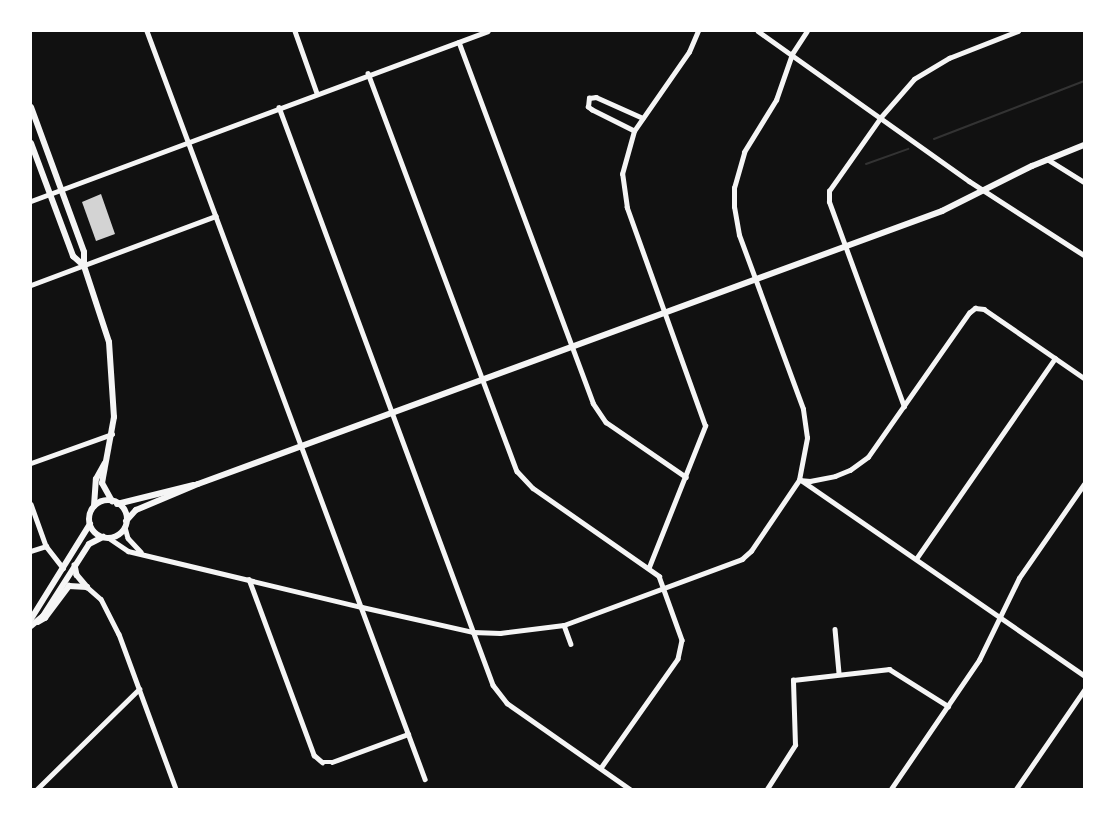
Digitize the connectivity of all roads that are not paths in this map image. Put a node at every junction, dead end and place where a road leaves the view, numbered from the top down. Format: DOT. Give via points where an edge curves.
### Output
graph roads {
  1 [pos="148,31"];
  2 [pos="294,31"];
  3 [pos="487,31"];
  4 [pos="698,31"];
  5 [pos="758,31"];
  6 [pos="807,31"];
  7 [pos="1018,31"];
  8 [pos="458,42"];
  9 [pos="792,54"];
  10 [pos="368,74"];
  11 [pos="317,92"];
  12 [pos="278,107"];
  13 [pos="32,109"];
  14 [pos="881,117"];
  15 [pos="643,118"];
  16 [pos="634,131"];
  17 [pos="189,142"];
  18 [pos="31,143"];
  19 [pos="1084,145"];
  20 [pos="1047,159"];
  21 [pos="1084,182"];
  22 [pos="61,190"];
  23 [pos="986,190"];
  24 [pos="50,194"];
  25 [pos="31,201"];
  26 [pos="216,216"];
  27 [pos="845,248"];
  28 [pos="1084,255"];
  29 [pos="84,266"];
  30 [pos="755,279"];
  31 [pos="31,285"];
  32 [pos="665,313"];
  33 [pos="572,347"];
  34 [pos="1055,358"];
  35 [pos="1084,378"];
  36 [pos="482,380"];
  37 [pos="904,406"];
  38 [pos="392,414"];
  39 [pos="112,434"];
  40 [pos="302,447"];
  41 [pos="106,462"];
  42 [pos="31,463"];
  43 [pos="686,477"];
  44 [pos="800,480"];
  45 [pos="198,484"];
  46 [pos="1084,484"];
  47 [pos="115,503"];
  48 [pos="31,504"];
  49 [pos="94,506"];
  50 [pos="90,524"];
  51 [pos="125,524"];
  52 [pos="106,538"];
  53 [pos="46,546"];
  54 [pos="31,551"];
  55 [pos="142,553"];
  56 [pos="916,559"];
  57 [pos="75,565"];
  58 [pos="649,567"];
  59 [pos="63,568"];
  60 [pos="249,579"];
  61 [pos="87,586"];
  62 [pos="664,588"];
  63 [pos="362,607"];
  64 [pos="999,617"];
  65 [pos="33,623"];
  66 [pos="564,625"];
  67 [pos="835,629"];
  68 [pos="473,632"];
  69 [pos="571,644"];
  70 [pos="839,673"];
  71 [pos="1084,675"];
  72 [pos="139,689"];
  73 [pos="1084,690"];
  74 [pos="948,706"];
  75 [pos="408,734"];
  76 [pos="601,768"];
  77 [pos="425,779"];
  78 [pos="37,789"];
  79 [pos="176,789"];
  80 [pos="630,789"];
  81 [pos="766,789"];
  82 [pos="891,789"];
  83 [pos="1016,789"];
  1 -- 17 [label="street"];
  2 -- 11 [label="street"];
  3 -- 8 [label="street"];
  4 -- 15 [label="street" via="689,52"];
  5 -- 9 [label="street"];
  6 -- 9 [label="street"];
  7 -- 14 [label="street" via="931,68 902,91"];
  8 -- 10 [label="street"];
  8 -- 33 [label="street"];
  9 -- 14 [label="street"];
  9 -- 30 [label="street" via="776,100 744,152 734,188 739,235"];
  10 -- 11 [label="street"];
  10 -- 36 [label="street"];
  11 -- 12 [label="street"];
  12 -- 17 [label="street"];
  12 -- 38 [label="street"];
  13 -- 22 [label="main road"];
  14 -- 23 [label="street"];
  14 -- 27 [label="street" via="829,191 828,202"];
  15 -- 16 [label="street"];
  15 -- 16 [label="street" via="596,97 589,98 588,107 592,110"];
  16 -- 32 [label="street" via="624,158 622,190"];
  17 -- 22 [label="street"];
  17 -- 26 [label="street"];
  18 -- 24 [label="main road"];
  19 -- 20 [label="main road"];
  20 -- 21 [label="street"];
  20 -- 23 [label="main road"];
  22 -- 24 [label="street"];
  22 -- 29 [label="main road" via="84,252"];
  23 -- 27 [label="main road" via="942,211"];
  23 -- 28 [label="street"];
  24 -- 25 [label="street"];
  24 -- 29 [label="main road" via="73,256"];
  26 -- 29 [label="street"];
  26 -- 40 [label="street"];
  27 -- 30 [label="main road"];
  27 -- 37 [label="street"];
  29 -- 31 [label="street"];
  29 -- 39 [label="main road" via="109,342 115,395"];
  30 -- 32 [label="main road"];
  30 -- 44 [label="street" via="803,409 807,438"];
  32 -- 33 [label="main road"];
  32 -- 43 [label="street" via="705,426"];
  33 -- 36 [label="main road"];
  33 -- 43 [label="street" via="598,413"];
  34 -- 35 [label="street"];
  34 -- 37 [label="street" via="984,309 975,308"];
  34 -- 56 [label="street"];
  36 -- 38 [label="main road"];
  36 -- 58 [label="street" via="521,476"];
  37 -- 44 [label="street" via="875,449 860,464 827,478"];
  38 -- 40 [label="main road"];
  38 -- 68 [label="street"];
  39 -- 41 [label="main road"];
  39 -- 42 [label="street"];
  40 -- 45 [label="main road"];
  40 -- 63 [label="street"];
  41 -- 47 [label="main road" via="102,483"];
  41 -- 49 [label="main road" via="96,479"];
  43 -- 58 [label="street"];
  44 -- 56 [label="street"];
  44 -- 62 [label="street" via="751,551 742,559"];
  45 -- 47 [label="main road"];
  45 -- 51 [label="main road" via="136,510"];
  46 -- 64 [label="street" via="1019,578"];
  47 -- 49 [label="main road"];
  47 -- 51 [label="main road" via="123,509"];
  48 -- 53 [label="street"];
  49 -- 50 [label="main road"];
  50 -- 52 [label="main road"];
  50 -- 59 [label="main road"];
  51 -- 52 [label="main road" via="120,533"];
  51 -- 55 [label="street" via="128,538"];
  52 -- 55 [label="street" via="128,551"];
  52 -- 57 [label="main road" via="89,544"];
  53 -- 54 [label="street"];
  53 -- 59 [label="street"];
  55 -- 60 [label="street"];
  56 -- 64 [label="street"];
  57 -- 61 [label="street" via="77,574"];
  57 -- 65 [label="main road"];
  58 -- 62 [label="street"];
  59 -- 65 [label="main road"];
  60 -- 63 [label="street"];
  60 -- 75 [label="street" via="314,755 322,762 332,762"];
  61 -- 65 [label="street" via="69,586 46,618"];
  61 -- 72 [label="street" via="111,615"];
  62 -- 66 [label="street"];
  62 -- 76 [label="street" via="682,649"];
  63 -- 68 [label="street"];
  63 -- 75 [label="street"];
  64 -- 71 [label="street"];
  64 -- 74 [label="street" via="979,660"];
  66 -- 68 [label="street" via="524,632"];
  66 -- 69 [label="street"];
  67 -- 70 [label="street"];
  68 -- 76 [label="street" via="499,696"];
  70 -- 74 [label="street" via="889,669"];
  70 -- 81 [label="street" via="794,680 795,745"];
  72 -- 78 [label="street"];
  72 -- 79 [label="street"];
  73 -- 83 [label="street"];
  74 -- 82 [label="street"];
  75 -- 77 [label="street"];
  76 -- 80 [label="street"];
}
